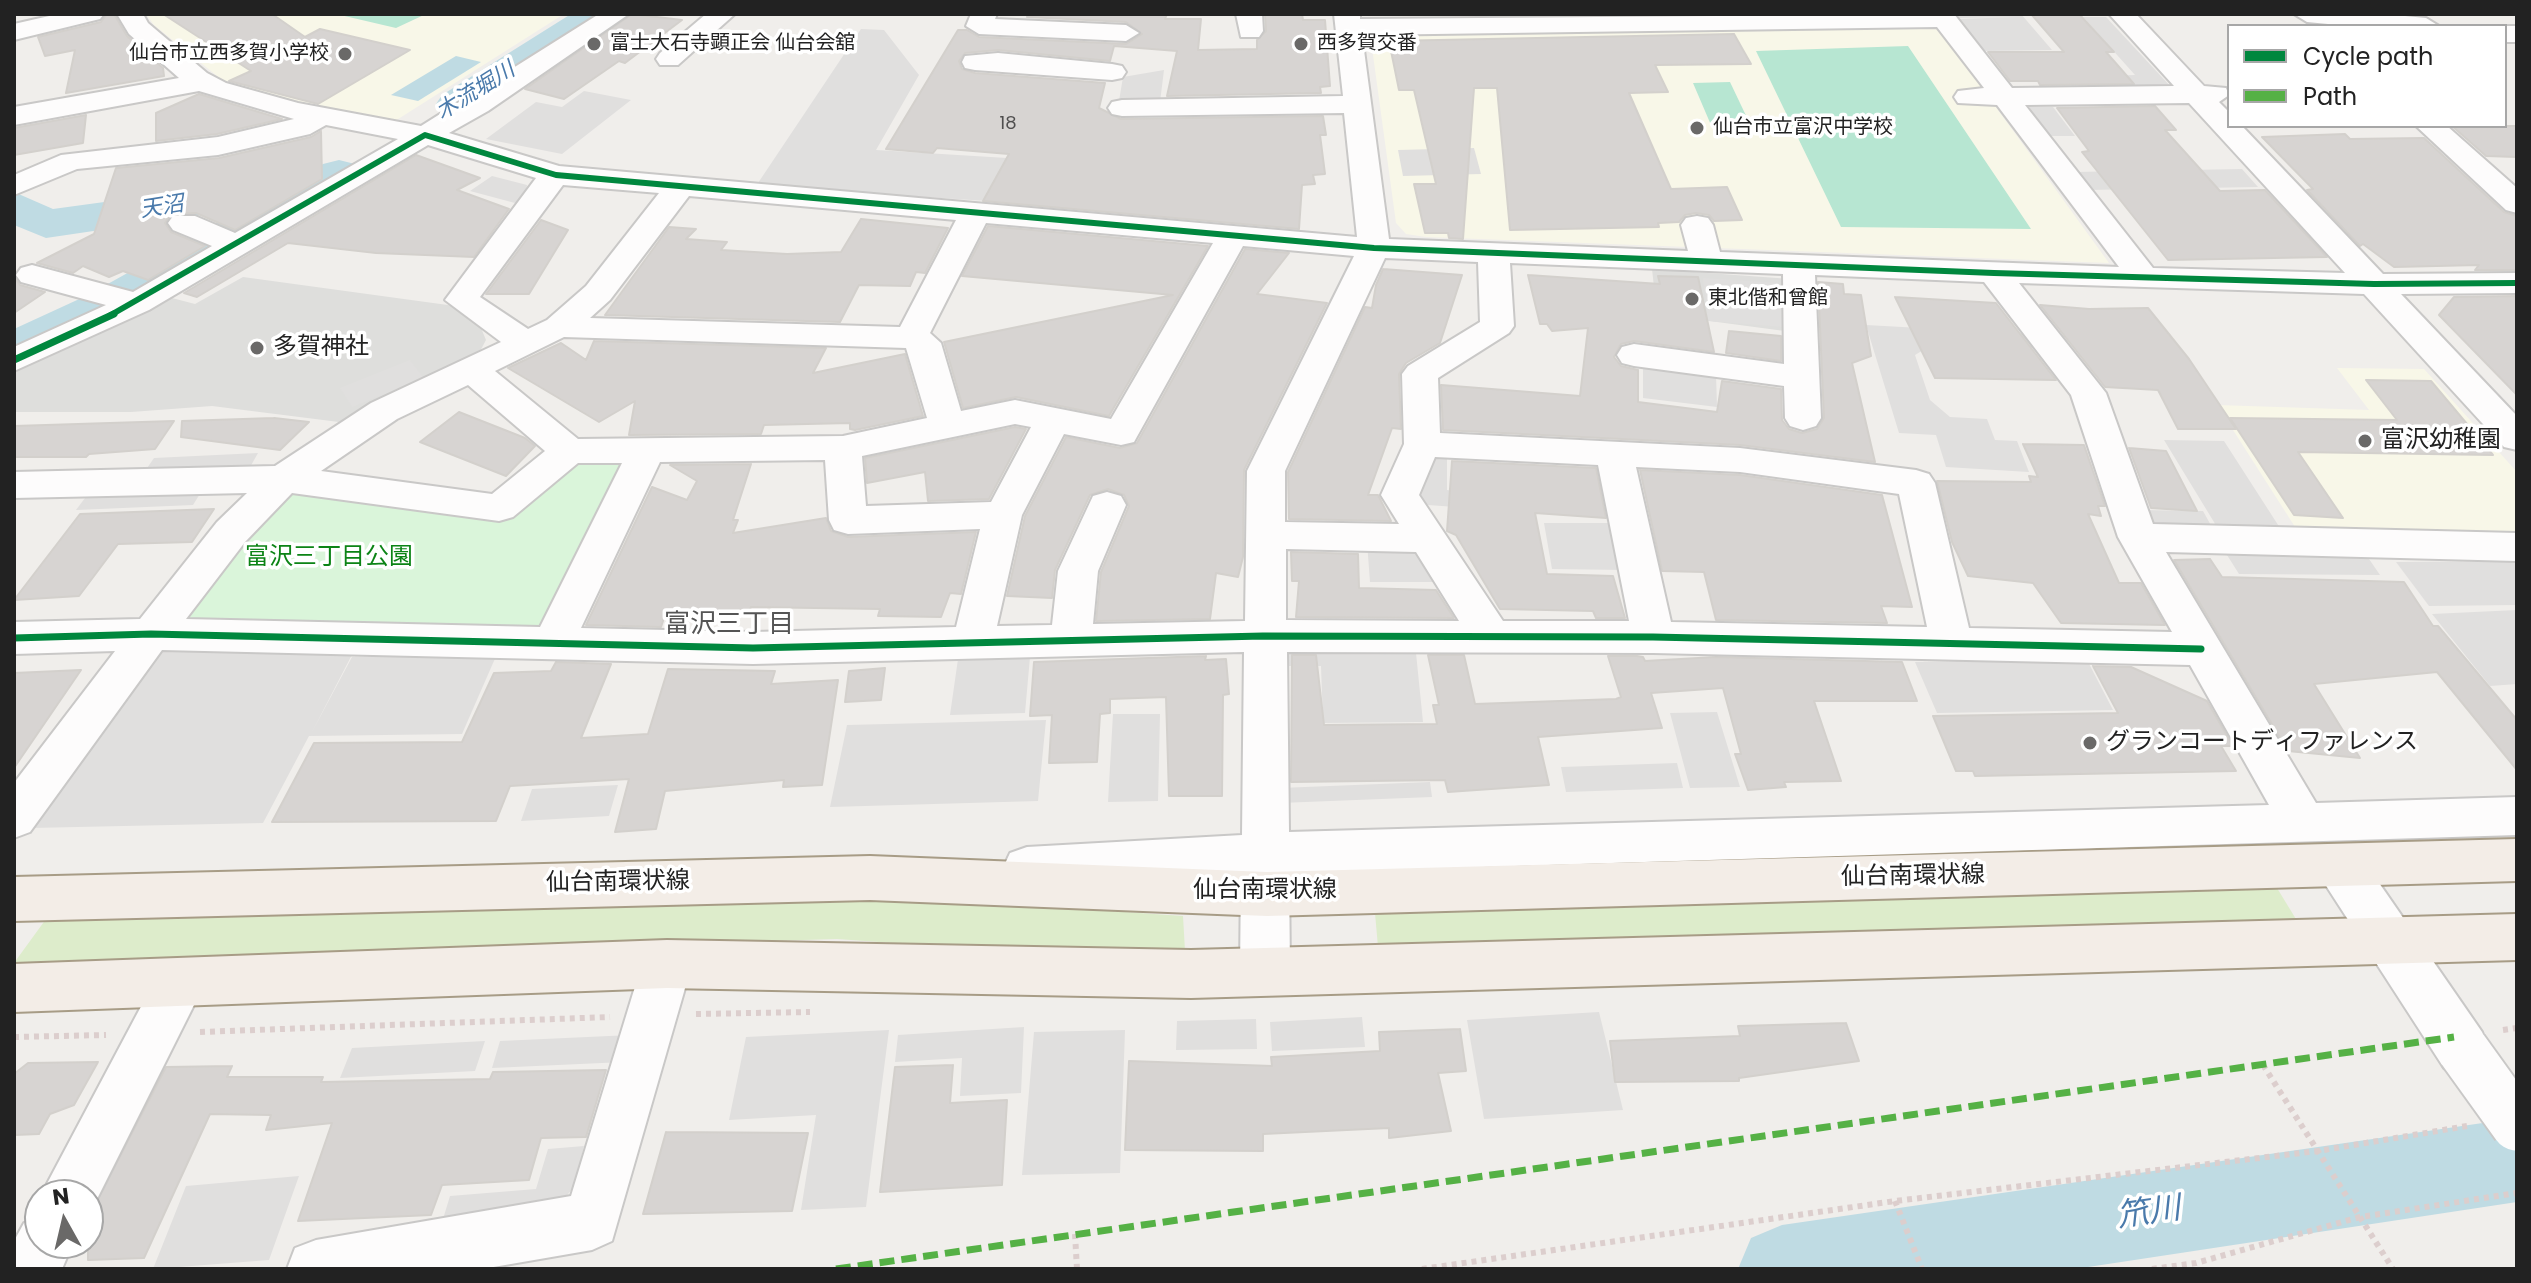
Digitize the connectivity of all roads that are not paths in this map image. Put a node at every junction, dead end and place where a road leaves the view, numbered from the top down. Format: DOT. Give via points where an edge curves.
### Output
graph roads {
  1 [pos="29,14"];
  2 [pos="69,14"];
  3 [pos="91,14"];
  4 [pos="130,14"];
  5 [pos="616,14"];
  6 [pos="722,14"];
  7 [pos="984,14"];
  8 [pos="2122,14"];
  9 [pos="2307,14"];
  10 [pos="1942,17"];
  11 [pos="1662,18"];
  12 [pos="1508,19"];
  13 [pos="1348,21"];
  14 [pos="2406,24"];
  15 [pos="570,26"];
  16 [pos="1082,30"];
  17 [pos="14,32"];
  18 [pos="1126,33"];
  19 [pos="669,59"];
  20 [pos="975,62"];
  21 [pos="1064,68"];
  22 [pos="1112,72"];
  23 [pos="202,82"];
  24 [pos="2197,94"];
  25 [pos="2227,94"];
  26 [pos="1968,97"];
  27 [pos="2006,97"];
  28 [pos="1357,104"];
  29 [pos="1122,108"];
  30 [pos="14,116"];
  31 [pos="321,116"];
  32 [pos="2227,126"];
  33 [pos="2229,128"];
  34 [pos="2432,128"];
  35 [pos="422,135"];
  36 [pos="2517,173"];
  37 [pos="2483,174"];
  38 [pos="556,175"];
  39 [pos="14,186"];
  40 [pos="679,188"];
  41 [pos="2517,204"];
  42 [pos="975,214"];
  43 [pos="1697,225"];
  44 [pos="1232,237"];
  45 [pos="1374,248"];
  46 [pos="1494,254"];
  47 [pos="1707,263"];
  48 [pos="1799,267"];
  49 [pos="1994,273"];
  50 [pos="32,275"];
  51 [pos="2144,278"];
  52 [pos="2517,283"];
  53 [pos="2374,284"];
  54 [pos="124,298"];
  55 [pos="559,327"];
  56 [pos="911,338"];
  57 [pos="524,342"];
  58 [pos="1634,355"];
  59 [pos="14,360"];
  60 [pos="471,369"];
  61 [pos="1804,378"];
  62 [pos="1803,418"];
  63 [pos="1053,420"];
  64 [pos="947,425"];
  65 [pos="2517,438"];
  66 [pos="1422,444"];
  67 [pos="843,448"];
  68 [pos="569,451"];
  69 [pos="646,452"];
  70 [pos="1615,455"];
  71 [pos="283,479"];
  72 [pos="14,485"];
  73 [pos="1107,505"];
  74 [pos="1003,515"];
  75 [pos="1265,535"];
  76 [pos="2138,537"];
  77 [pos="1427,538"];
  78 [pos="2517,547"];
  79 [pos="151,634"];
  80 [pos="1263,636"];
  81 [pos="1653,637"];
  82 [pos="14,638"];
  83 [pos="1492,638"];
  84 [pos="1071,640"];
  85 [pos="973,642"];
  86 [pos="1951,642"];
  87 [pos="553,643"];
  88 [pos="2201,649"];
  89 [pos="2517,816"];
  90 [pos="14,818"];
  91 [pos="2302,821"];
  92 [pos="2517,860"];
  93 [pos="2340,866"];
  94 [pos="1267,874"];
  95 [pos="14,899"];
  96 [pos="2517,937"];
  97 [pos="2389,942"];
  98 [pos="667,964"];
  99 [pos="1265,971"];
  100 [pos="180,983"];
  101 [pos="14,988"];
  102 [pos="2494,1125"];
  103 [pos="77,1179"];
  104 [pos="316,1269"];
  1 -- 2 [label="street" via="32,22"];
  3 -- 17 [label="street"];
  4 -- 23 [label="street" via="138,28"];
  5 -- 15 [label="street"];
  6 -- 19 [label="street"];
  7 -- 16 [label="street" via="979,26"];
  8 -- 24 [label="street"];
  9 -- 14 [label="street"];
  10 -- 11 [label="street"];
  10 -- 27 [label="street"];
  11 -- 12 [label="street"];
  12 -- 13 [label="street"];
  13 -- 28 [label="street"];
  15 -- 35 [label="street"];
  16 -- 18 [label="street"];
  16 -- 21 [label="street"];
  20 -- 21 [label="street"];
  21 -- 22 [label="street"];
  23 -- 30 [label="street"];
  23 -- 31 [label="street"];
  24 -- 25 [label="street"];
  24 -- 27 [label="street"];
  24 -- 32 [label="street"];
  26 -- 27 [label="street"];
  27 -- 51 [label="street"];
  28 -- 29 [label="street"];
  28 -- 45 [label="street"];
  31 -- 35 [label="street"];
  31 -- 39 [label="street" via="300,128 218,146 71,161"];
  33 -- 53 [label="street"];
  34 -- 37 [label="street"];
  35 -- 38 [label="street"];
  35 -- 54 [label="street" via="215,236"];
  36 -- 37 [label="street"];
  37 -- 41 [label="street"];
  38 -- 40 [label="street"];
  38 -- 57 [label="street" via="462,300"];
  40 -- 42 [label="street"];
  40 -- 55 [label="street" via="598,293"];
  42 -- 44 [label="street"];
  42 -- 56 [label="street"];
  43 -- 47 [label="street"];
  44 -- 45 [label="street"];
  44 -- 63 [label="street" via="1121,433"];
  45 -- 46 [label="street"];
  45 -- 75 [label="street" via="1266,471"];
  46 -- 47 [label="street"];
  46 -- 66 [label="street" via="1497,326 1420,374"];
  47 -- 48 [label="street"];
  48 -- 49 [label="street"];
  48 -- 61 [label="street"];
  49 -- 51 [label="street"];
  49 -- 76 [label="street" via="2088,393"];
  50 -- 54 [label="street"];
  51 -- 53 [label="street"];
  52 -- 53 [label="street"];
  53 -- 65 [label="street"];
  54 -- 59 [label="street"];
  55 -- 56 [label="street"];
  55 -- 57 [label="street"];
  56 -- 64 [label="street" via="924,343"];
  57 -- 60 [label="street"];
  58 -- 61 [label="street"];
  60 -- 68 [label="street"];
  60 -- 71 [label="street" via="384,411"];
  61 -- 62 [label="street"];
  63 -- 64 [label="street" via="1015,412"];
  63 -- 74 [label="street"];
  64 -- 67 [label="street"];
  66 -- 70 [label="street"];
  66 -- 77 [label="street" via="1400,495"];
  67 -- 69 [label="street"];
  67 -- 74 [label="street" via="848,520"];
  68 -- 69 [label="street"];
  68 -- 71 [label="street" via="499,508"];
  69 -- 87 [label="street"];
  70 -- 81 [label="street"];
  70 -- 86 [label="street" via="1740,460 1916,483"];
  71 -- 72 [label="street"];
  71 -- 79 [label="street" via="231,532"];
  73 -- 84 [label="street" via="1078,571"];
  74 -- 85 [label="street"];
  75 -- 77 [label="street"];
  75 -- 80 [label="street"];
  76 -- 78 [label="street"];
  76 -- 88 [label="street"];
  77 -- 83 [label="street"];
  79 -- 82 [label="street"];
  79 -- 87 [label="street"];
  79 -- 90 [label="street"];
  80 -- 83 [label="street"];
  80 -- 84 [label="street"];
  80 -- 94 [label="street"];
  81 -- 83 [label="street"];
  81 -- 86 [label="street"];
  84 -- 85 [label="street"];
  85 -- 87 [label="street" via="753,648"];
  86 -- 88 [label="street"];
  88 -- 91 [label="street"];
  89 -- 91 [label="street"];
  91 -- 94 [label="street" via="1934,836 1551,843"];
  92 -- 93 [label="main road, 仙台南環状線"];
  93 -- 94 [label="main road, 仙台南環状線"];
  93 -- 97 [label="street"];
  94 -- 95 [label="main road, 仙台南環状線"];
  94 -- 99 [label="street"];
  96 -- 97 [label="main road"];
  97 -- 99 [label="main road"];
  97 -- 102 [label="street, bridge" via="2463,1050"];
  98 -- 99 [label="main road"];
  98 -- 100 [label="main road"];
  98 -- 104 [label="street" via="592,1221"];
  100 -- 101 [label="main road"];
  100 -- 103 [label="street"];
}
